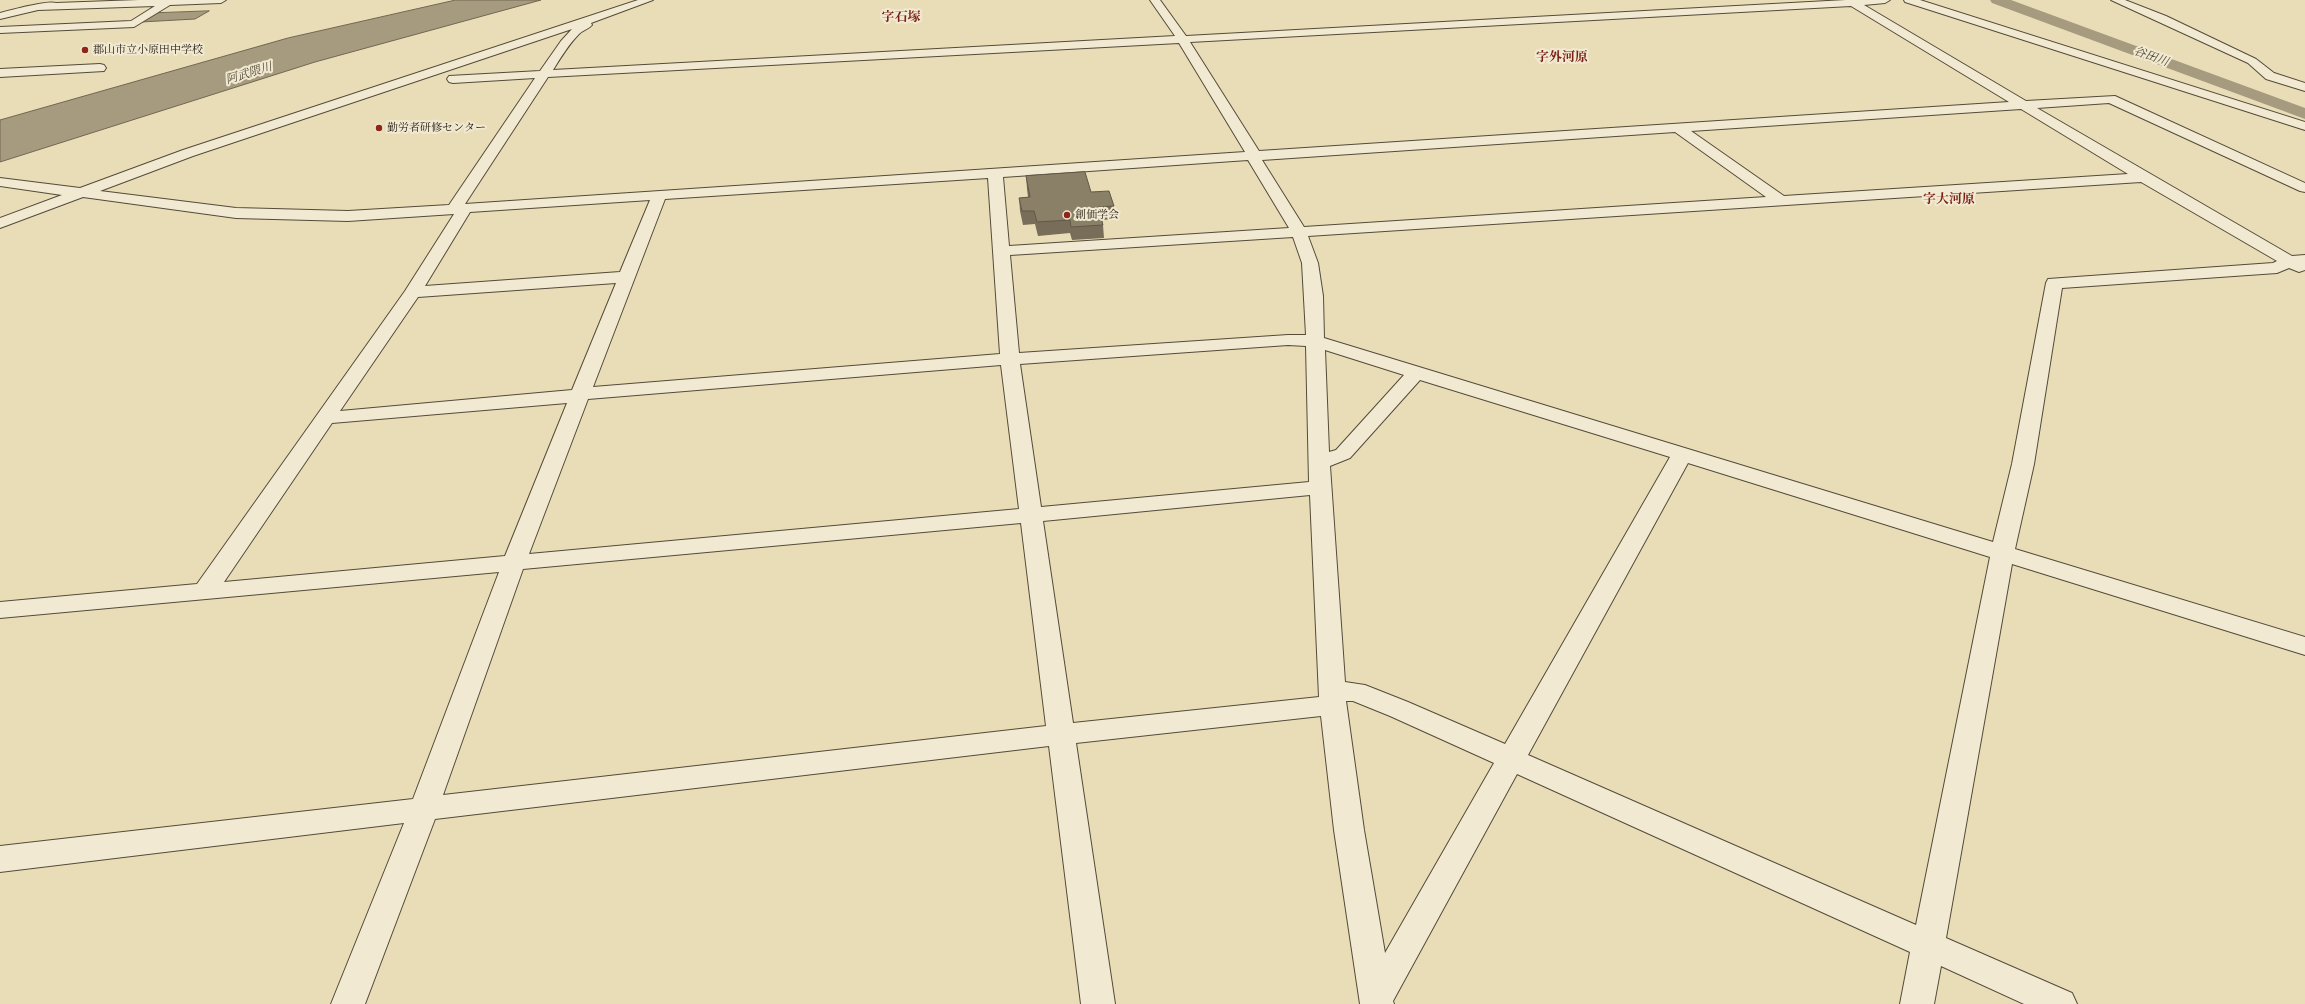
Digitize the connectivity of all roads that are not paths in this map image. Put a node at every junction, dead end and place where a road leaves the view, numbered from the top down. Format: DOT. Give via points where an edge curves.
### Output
graph roads {
  1 [pos="29,0"];
  2 [pos="70,0"];
  3 [pos="221,0"];
  4 [pos="649,0"];
  5 [pos="1155,0"];
  6 [pos="1885,0"];
  7 [pos="1909,0"];
  8 [pos="2116,0"];
  9 [pos="168,1"];
  10 [pos="1851,2"];
  11 [pos="37,7"];
  12 [pos="12,9"];
  13 [pos="0,10"];
  14 [pos="24,10"];
  15 [pos="0,16"];
  16 [pos="0,30"];
  17 [pos="1181,40"];
  18 [pos="100,68"];
  19 [pos="0,73"];
  20 [pos="546,74"];
  21 [pos="453,80"];
  22 [pos="2305,87"];
  23 [pos="2024,104"];
  24 [pos="2305,126"];
  25 [pos="1677,127"];
  26 [pos="1254,155"];
  27 [pos="995,173"];
  28 [pos="2144,177"];
  29 [pos="0,182"];
  30 [pos="2305,188"];
  31 [pos="78,193"];
  32 [pos="659,196"];
  33 [pos="1781,200"];
  34 [pos="459,210"];
  35 [pos="0,223"];
  36 [pos="1299,232"];
  37 [pos="1002,252"];
  38 [pos="2297,261"];
  39 [pos="2305,271"];
  40 [pos="626,277"];
  41 [pos="412,292"];
  42 [pos="1314,341"];
  43 [pos="1010,359"];
  44 [pos="1417,372"];
  45 [pos="581,394"];
  46 [pos="324,418"];
  47 [pos="1682,454"];
  48 [pos="1320,462"];
  49 [pos="1320,487"];
  50 [pos="1033,516"];
  51 [pos="2002,553"];
  52 [pos="514,562"];
  53 [pos="204,592"];
  54 [pos="0,610"];
  55 [pos="2305,646"];
  56 [pos="1332,698"];
  57 [pos="1062,734"];
  58 [pos="1512,761"];
  59 [pos="424,809"];
  60 [pos="0,859"];
  61 [pos="1928,945"];
  62 [pos="1377,1002"];
  63 [pos="348,1004"];
  64 [pos="1098,1004"];
  65 [pos="1917,1004"];
  66 [pos="2060,1004"];
  1 -- 12 [label="street"];
  2 -- 11 [label="street"];
  3 -- 9 [label="street"];
  4 -- 20 [label="street" via="577,30 565,43"];
  4 -- 31 [label="street" via="188,153"];
  5 -- 17 [label="street"];
  6 -- 10 [label="street"];
  7 -- 24 [label="street"];
  8 -- 22 [label="street" via="2162,18 2252,62 2270,76"];
  9 -- 11 [label="street"];
  9 -- 16 [label="street" via="134,24"];
  10 -- 17 [label="street"];
  10 -- 23 [label="street"];
  11 -- 14 [label="street"];
  12 -- 13 [label="street"];
  12 -- 14 [label="street"];
  14 -- 15 [label="street"];
  17 -- 20 [label="street"];
  17 -- 26 [label="street" via="1196,59"];
  18 -- 19 [label="street"];
  20 -- 21 [label="street"];
  20 -- 34 [label="street" via="521,107"];
  23 -- 25 [label="street"];
  23 -- 28 [label="street"];
  23 -- 30 [label="street" via="2111,99"];
  25 -- 26 [label="street"];
  25 -- 33 [label="street"];
  26 -- 27 [label="street"];
  26 -- 36 [label="street"];
  27 -- 32 [label="street"];
  27 -- 37 [label="street"];
  28 -- 33 [label="street"];
  28 -- 38 [label="street"];
  29 -- 31 [label="street"];
  31 -- 34 [label="street" via="236,213 348,216"];
  31 -- 35 [label="street"];
  32 -- 34 [label="street"];
  32 -- 40 [label="street"];
  33 -- 36 [label="street"];
  34 -- 41 [label="street"];
  36 -- 37 [label="street"];
  36 -- 42 [label="street" via="1310,263 1314,296"];
  37 -- 43 [label="street"];
  38 -- 39 [label="street"];
  38 -- 51 [label="street" via="2277,268 2054,283 2023,464"];
  40 -- 41 [label="street"];
  40 -- 45 [label="street"];
  41 -- 46 [label="street"];
  42 -- 43 [label="street" via="1288,340"];
  42 -- 44 [label="street"];
  42 -- 48 [label="street"];
  43 -- 45 [label="street"];
  43 -- 50 [label="street"];
  44 -- 47 [label="street"];
  44 -- 48 [label="street" via="1343,454"];
  45 -- 46 [label="street" via="563,398"];
  45 -- 52 [label="street"];
  46 -- 53 [label="street"];
  47 -- 51 [label="street"];
  47 -- 58 [label="street"];
  48 -- 49 [label="street"];
  49 -- 50 [label="street"];
  49 -- 56 [label="street"];
  50 -- 52 [label="street"];
  50 -- 57 [label="street"];
  51 -- 55 [label="street"];
  51 -- 61 [label="street"];
  52 -- 53 [label="street"];
  52 -- 59 [label="street"];
  53 -- 54 [label="street"];
  56 -- 57 [label="street"];
  56 -- 58 [label="street" via="1356,692"];
  56 -- 62 [label="street" via="1349,830"];
  57 -- 59 [label="street"];
  57 -- 64 [label="street"];
  58 -- 61 [label="street"];
  58 -- 62 [label="street"];
  59 -- 60 [label="street"];
  59 -- 63 [label="street"];
  61 -- 65 [label="street"];
  61 -- 66 [label="street"];
}
